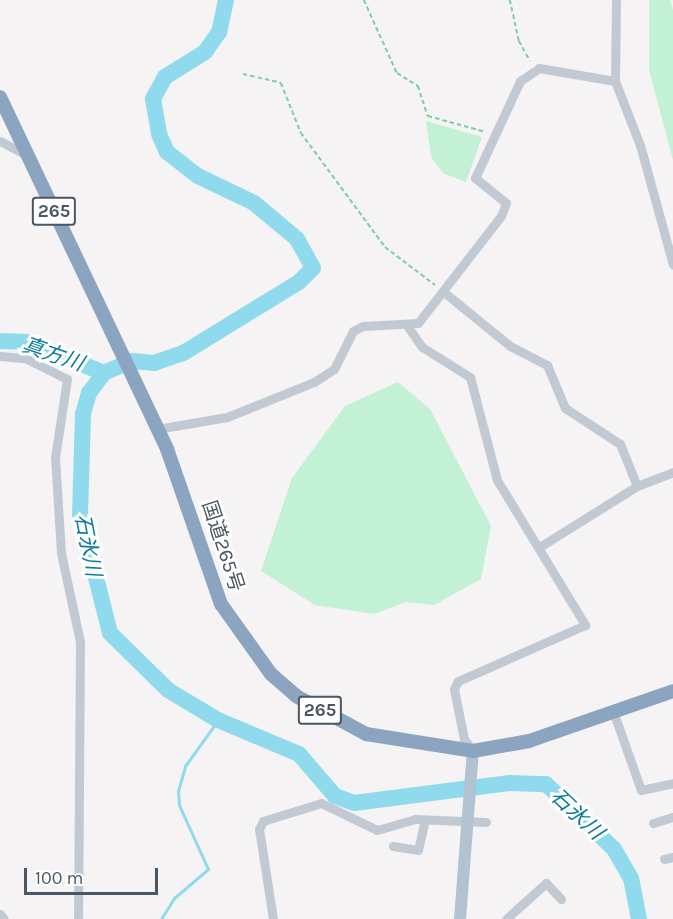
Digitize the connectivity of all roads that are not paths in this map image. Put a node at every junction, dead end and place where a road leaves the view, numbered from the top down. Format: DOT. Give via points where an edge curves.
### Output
graph roads {
  1 [pos="616,0"];
  2 [pos="615,81"];
  3 [pos="0,97"];
  4 [pos="0,141"];
  5 [pos="28,156"];
  6 [pos="673,265"];
  7 [pos="445,293"];
  8 [pos="408,327"];
  9 [pos="0,356"];
  10 [pos="157,429"];
  11 [pos="673,472"];
  12 [pos="637,486"];
  13 [pos="541,546"];
  14 [pos="673,691"];
  15 [pos="613,711"];
  16 [pos="474,758"];
  17 [pos="673,783"];
  18 [pos="673,817"];
  19 [pos="425,820"];
  20 [pos="469,820"];
  21 [pos="486,822"];
  22 [pos="653,823"];
  23 [pos="393,846"];
  24 [pos="561,899"];
  25 [pos="0,914"];
  26 [pos="4,919"];
  27 [pos="78,919"];
  28 [pos="273,919"];
  29 [pos="460,919"];
  30 [pos="506,919"];
  1 -- 2 [label="street"];
  2 -- 6 [label="street" via="640,145"];
  2 -- 7 [label="street" via="535,70 520,81 476,178 506,203"];
  3 -- 5 [label="highway, 国道265号 / 265"];
  4 -- 5 [label="street"];
  5 -- 10 [label="highway, 国道265号 / 265"];
  7 -- 8 [label="street"];
  7 -- 12 [label="street" via="510,346 547,365 565,408 620,444"];
  8 -- 10 [label="street" via="363,326 353,331 334,369 314,382 227,417"];
  8 -- 13 [label="street" via="422,346 470,377 497,480"];
  9 -- 27 [label="street" via="25,358 67,379 55,457 62,553 80,642"];
  10 -- 16 [label="highway, 国道265号 / 265" via="183,488 221,604 271,674 296,696 366,734"];
  11 -- 12 [label="street"];
  12 -- 13 [label="street"];
  13 -- 16 [label="street" via="585,625 458,681 454,689 464,739"];
  14 -- 15 [label="highway, 国道265号 / 265"];
  15 -- 16 [label="highway, 国道265号 / 265"];
  15 -- 17 [label="street" via="641,790"];
  16 -- 20 [label="main road"];
  18 -- 22 [label="street"];
  19 -- 20 [label="street"];
  19 -- 23 [label="street" via="418,850"];
  19 -- 28 [label="street" via="377,830 321,803 263,821 259,829"];
  20 -- 21 [label="street"];
  20 -- 29 [label="main road"];
  24 -- 30 [label="street" via="546,883"];
  25 -- 26 [label="street"];
}
